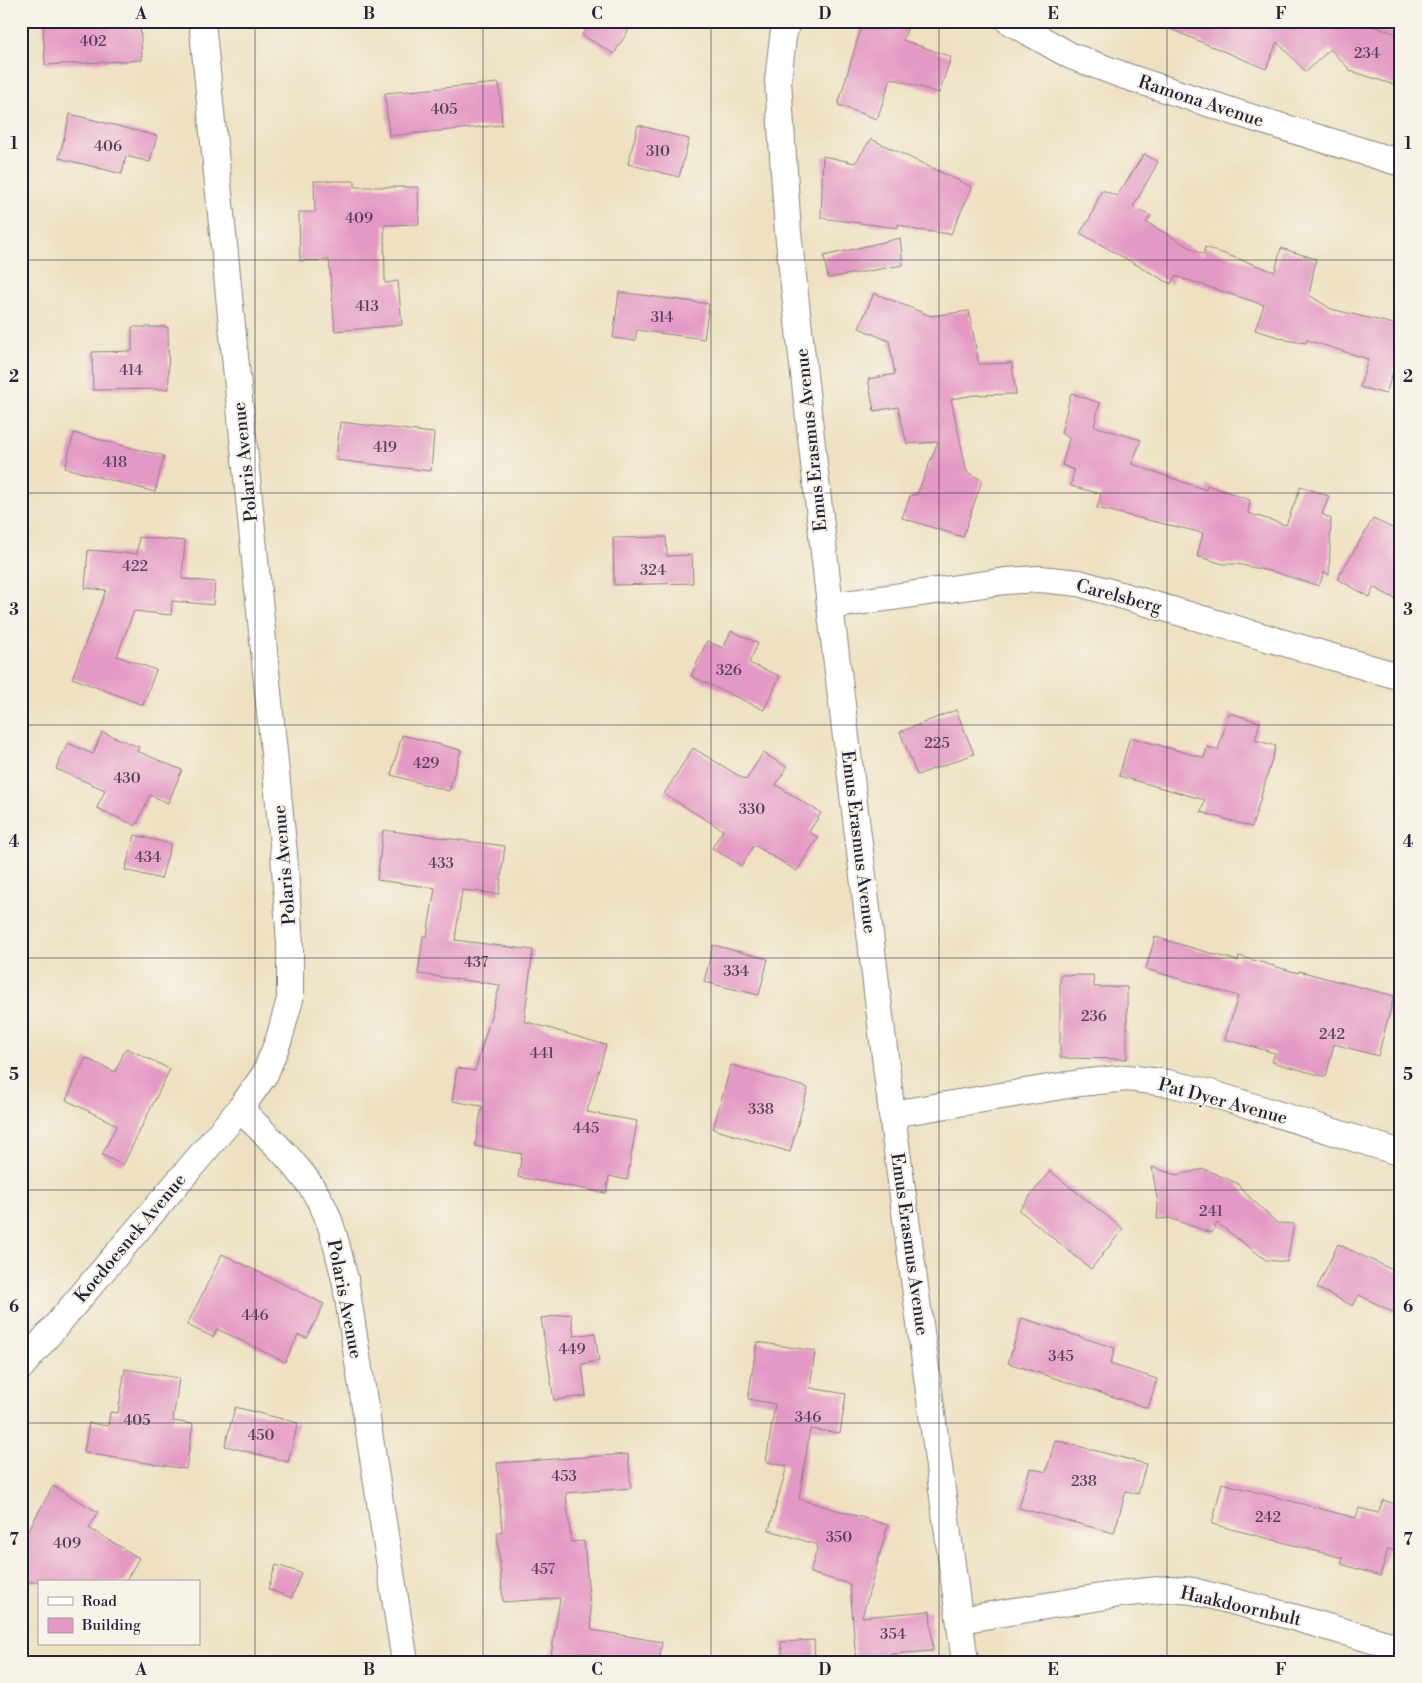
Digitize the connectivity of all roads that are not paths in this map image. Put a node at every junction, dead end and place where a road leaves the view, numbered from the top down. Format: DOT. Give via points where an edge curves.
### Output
graph roads {
  1 [pos="202,21"];
  2 [pos="787,21"];
  3 [pos="1009,21"];
  4 [pos="1401,163"];
  5 [pos="830,606"];
  6 [pos="1401,677"];
  7 [pos="240,1109"];
  8 [pos="892,1114"];
  9 [pos="1401,1153"];
  10 [pos="21,1367"];
  11 [pos="960,1620"];
  12 [pos="1401,1648"];
  13 [pos="406,1662"];
  14 [pos="965,1662"];
  1 -- 7 [label="street, Polaris Avenue" via="284,854 290,944 290,1000 279,1039 265,1074"];
  2 -- 5 [label="street, Emus Erasmus Avenue" via="778,80 788,232"];
  3 -- 4 [label="street, Ramona Avenue" via="1071,56 1241,114"];
  5 -- 6 [label="street, Carelsberg" via="1006,581 1040,579 1072,582"];
  5 -- 8 [label="street, Emus Erasmus Avenue"];
  7 -- 10 [label="street, Koedoesnek Avenue"];
  7 -- 13 [label="street, Polaris Avenue" via="282,1150 306,1180 330,1224 345,1279"];
  8 -- 9 [label="street, Pat Dyer Avenue" via="1127,1078 1210,1093"];
  8 -- 11 [label="street, Emus Erasmus Avenue"];
  11 -- 12 [label="street, Haakdoornbult" via="1169,1589 1238,1602"];
  11 -- 14 [label="street, Emus Erasmus Avenue"];
}
